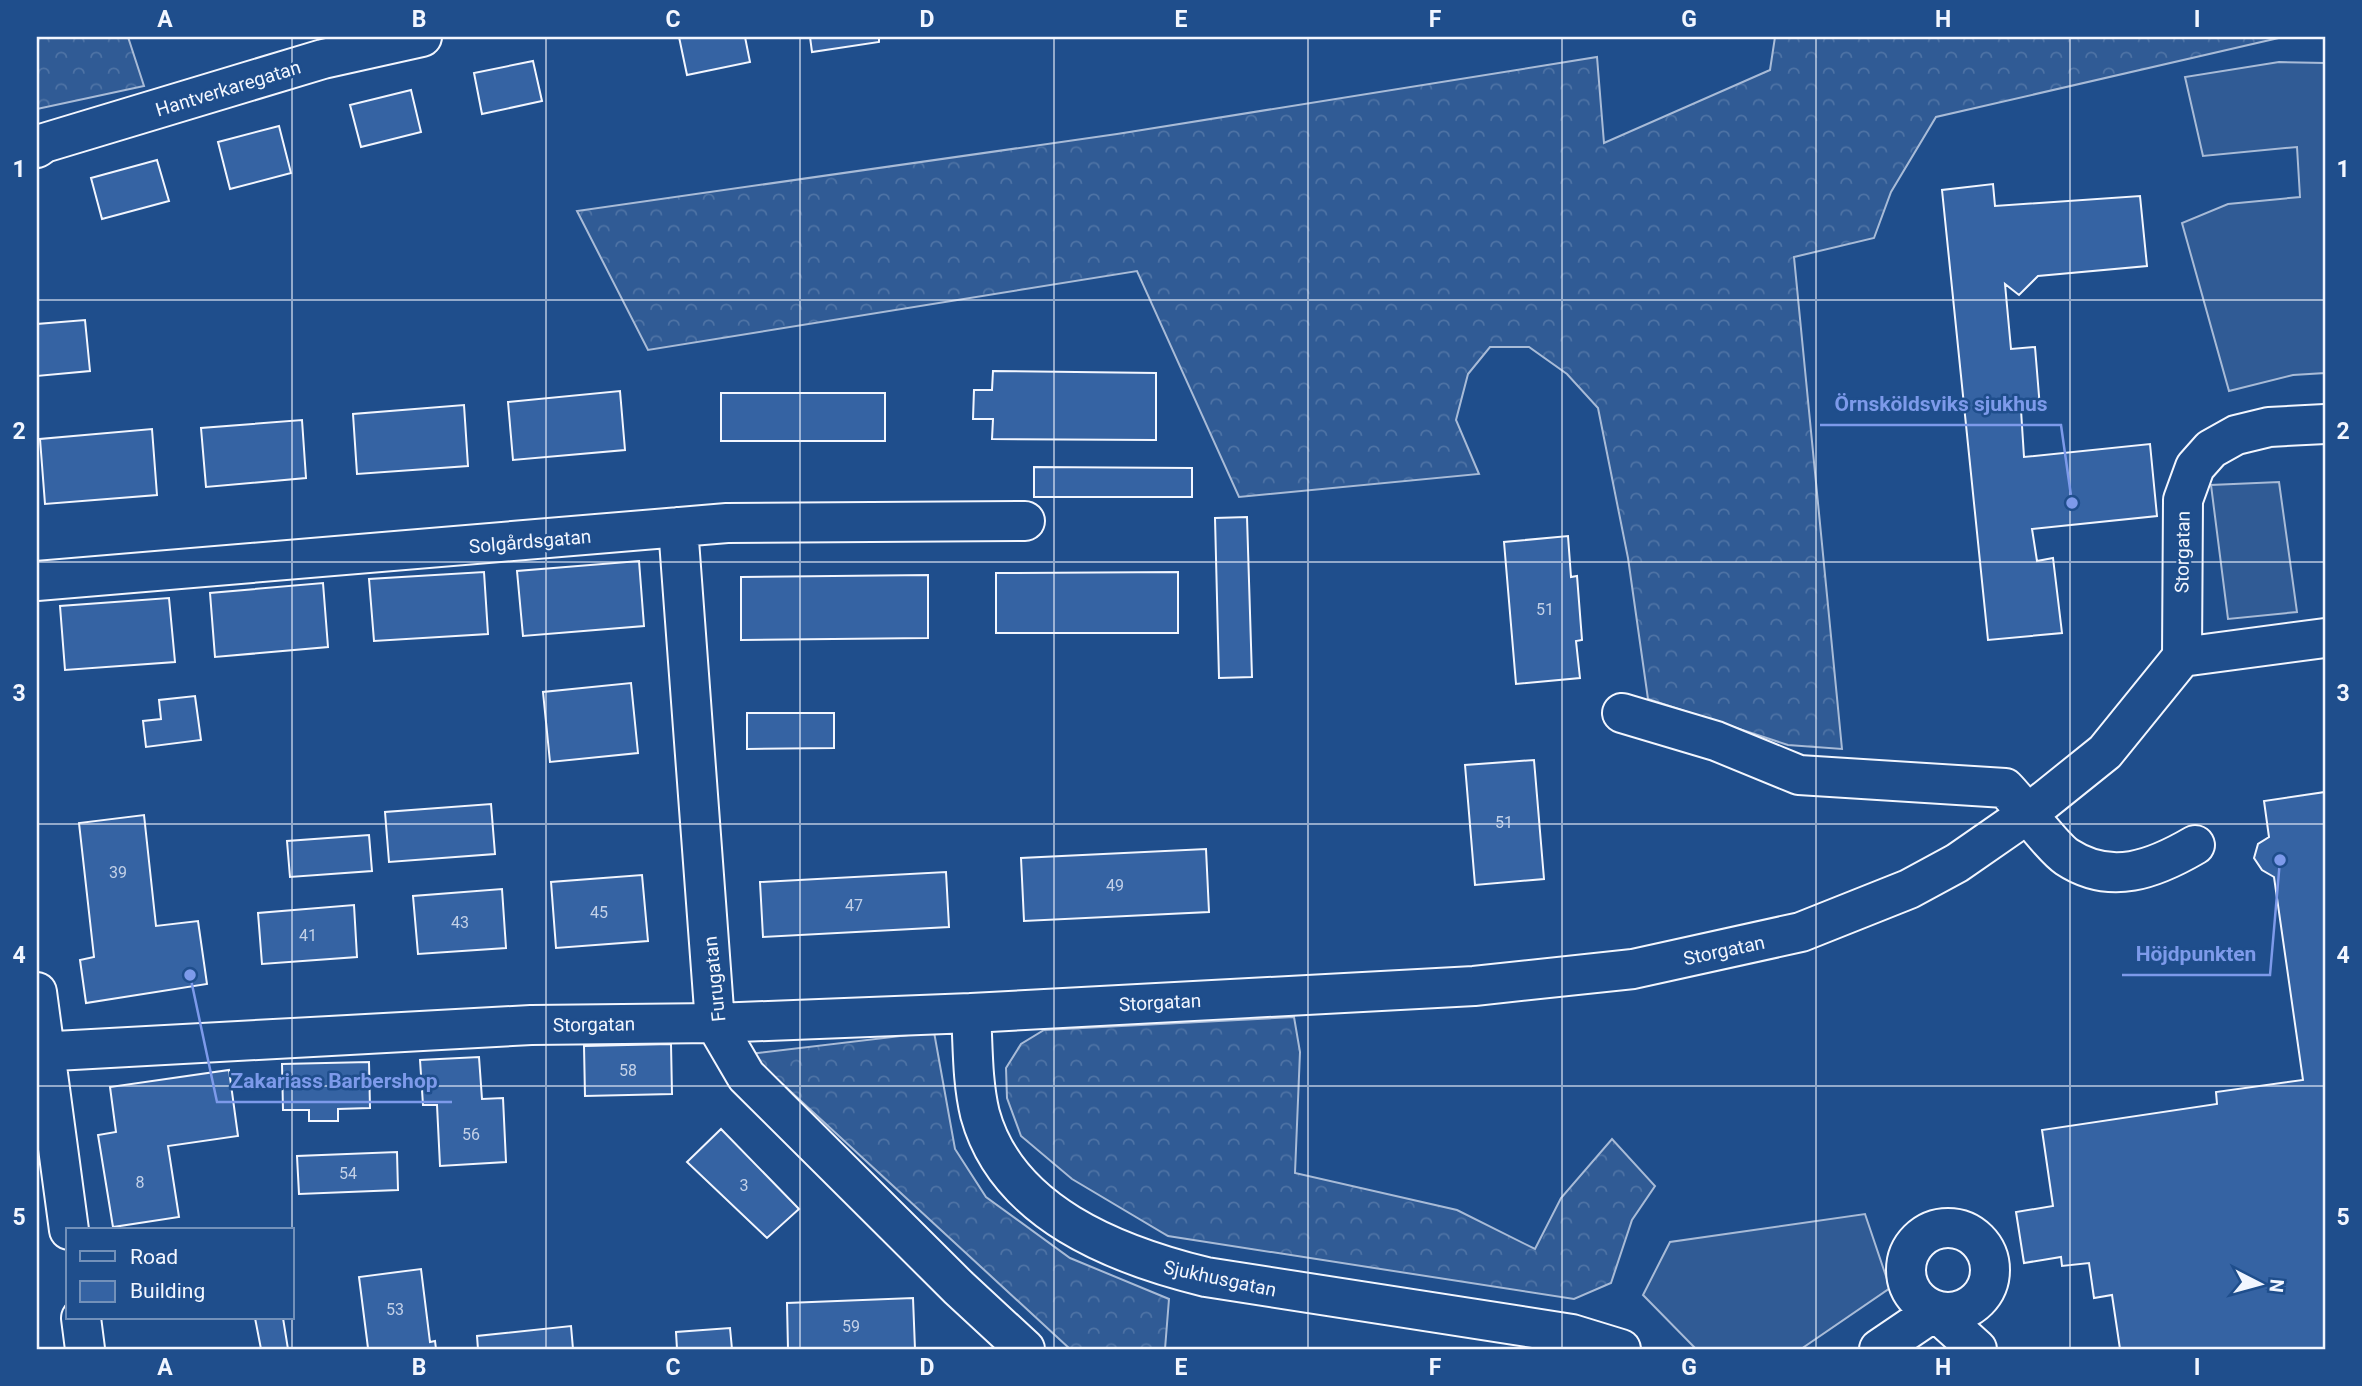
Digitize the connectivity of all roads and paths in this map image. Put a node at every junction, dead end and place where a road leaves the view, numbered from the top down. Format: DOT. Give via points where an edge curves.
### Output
graph roads {
  1 [pos="422,37"];
  2 [pos="39,143"];
  3 [pos="2325,424"];
  4 [pos="1025,521"];
  5 [pos="678,527"];
  6 [pos="37,581"];
  7 [pos="2325,638"];
  8 [pos="2182,657"];
  9 [pos="1622,713"];
  10 [pos="2029,813"];
  11 [pos="2194,845"];
  12 [pos="37,992"];
  13 [pos="971,1013"];
  14 [pos="715,1023"];
  15 [pos="41,1051"];
  16 [pos="69,1228"];
  17 [pos="80,1320"];
  18 [pos="85,1349"];
  19 [pos="1025,1349"];
  20 [pos="1621,1349"];
  21 [pos="1879,1349"];
  22 [pos="1977,1349"];
  1 -- 2 [label="street, Hantverkaregatan" via="323,59"];
  3 -- 8 [label="street, Storgatan" via="2269,427 2236,435 2211,449 2195,467 2183,500"];
  4 -- 5 [label="street, Solgårdsgatan"];
  5 -- 6 [label="street, Solgårdsgatan"];
  5 -- 14 [label="street, Furugatan"];
  7 -- 8 [label="street"];
  8 -- 10 [label="street, Storgatan" via="2105,751"];
  9 -- 10 [label="street" via="1716,741 1799,775 2005,788"];
  10 -- 11 [label="street" via="2065,856 2094,869 2123,873 2160,866"];
  10 -- 13 [label="street, Storgatan" via="1957,863 1847,916 1801,932 1633,970 1474,986"];
  12 -- 15 [label="street"];
  13 -- 14 [label="street, Storgatan"];
  13 -- 20 [label="street, Sjukhusgatan" via="980,1111 996,1155 1015,1182 1060,1218 1100,1240 1151,1264 1206,1277 1572,1334"];
  14 -- 15 [label="street, Storgatan" via="541,1025"];
  14 -- 19 [label="street, Furugatan" via="747,1076"];
  15 -- 16 [label="street"];
  17 -- 18 [label="street"];
  21 -- 22 [label="street" via="1935,1311"];
}
